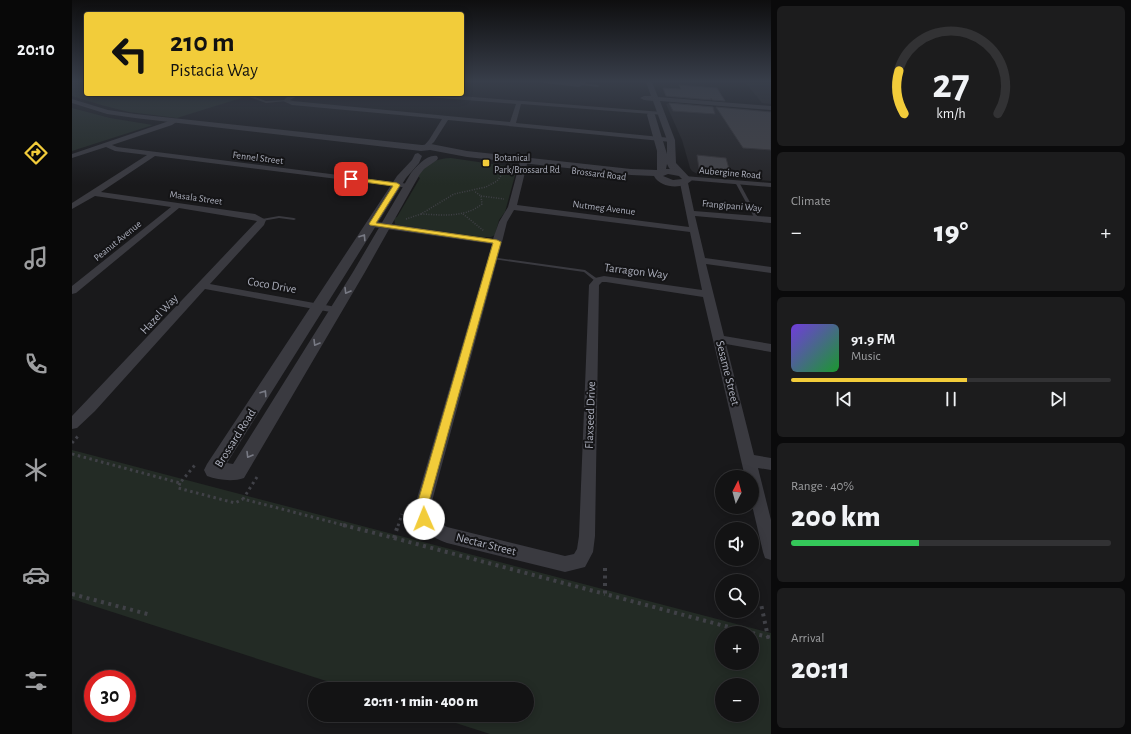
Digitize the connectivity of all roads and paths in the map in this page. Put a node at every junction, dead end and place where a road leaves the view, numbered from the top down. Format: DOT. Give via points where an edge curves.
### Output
graph roads {
  1 [pos="139,116"];
  2 [pos="428,116"];
  3 [pos="514,116"];
  4 [pos="651,116"];
  5 [pos="663,116"];
  6 [pos="446,118"];
  7 [pos="175,121"];
  8 [pos="512,124"];
  9 [pos="659,139"];
  10 [pos="432,140"];
  11 [pos="671,140"];
  12 [pos="107,145"];
  13 [pos="420,151"];
  14 [pos="437,153"];
  15 [pos="153,154"];
  16 [pos="72,156"];
  17 [pos="523,165"];
  18 [pos="659,173"];
  19 [pos="668,182"];
  20 [pos="685,182"];
  21 [pos="738,182"];
  22 [pos="397,185"];
  23 [pos="771,185"];
  24 [pos="409,186"];
  25 [pos="473,190"];
  26 [pos="94,193"];
  27 [pos="481,196"];
  28 [pos="513,204"];
  29 [pos="177,206"];
  30 [pos="72,207"];
  31 [pos="690,212"];
  32 [pos="463,213"];
  33 [pos="421,214"];
  34 [pos="294,219"];
  35 [pos="757,219"];
  36 [pos="262,220"];
  37 [pos="771,220"];
  38 [pos="372,224"];
  39 [pos="392,227"];
  40 [pos="694,230"];
  41 [pos="492,241"];
  42 [pos="493,258"];
  43 [pos="701,260"];
  44 [pos="771,270"];
  45 [pos="597,280"];
  46 [pos="204,286"];
  47 [pos="72,291"];
  48 [pos="708,294"];
  49 [pos="319,307"];
  50 [pos="336,310"];
  51 [pos="719,340"];
  52 [pos="771,348"];
  53 [pos="72,424"];
  54 [pos="79,435"];
  55 [pos="72,443"];
  56 [pos="72,454"];
  57 [pos="749,460"];
  58 [pos="771,464"];
  59 [pos="195,465"];
  60 [pos="257,477"];
  61 [pos="180,482"];
  62 [pos="243,499"];
  63 [pos="402,514"];
  64 [pos="394,538"];
  65 [pos="585,552"];
  66 [pos="771,552"];
  67 [pos="605,568"];
  68 [pos="72,594"];
  69 [pos="605,594"];
  70 [pos="761,604"];
  71 [pos="151,615"];
  72 [pos="726,626"];
  73 [pos="759,635"];
  74 [pos="770,638"];
  1 -- 7 [label="street"];
  2 -- 6 [label="street"];
  3 -- 8 [label="street"];
  4 -- 9 [label="street"];
  5 -- 11 [label="street"];
  6 -- 8 [label="street"];
  6 -- 10 [label="street"];
  7 -- 12 [label="street"];
  7 -- 13 [label="street" via="391,145"];
  8 -- 9 [label="street"];
  9 -- 11 [label="street"];
  9 -- 18 [label="street" via="663,160"];
  10 -- 13 [label="street"];
  10 -- 14 [label="street"];
  11 -- 20 [label="street" via="671,163"];
  12 -- 15 [label="street, Fennel Street" via="115,149"];
  12 -- 16 [label="street"];
  13 -- 14 [label="street" via="425,158"];
  13 -- 22 [label="street, Brossard Road" via="416,161"];
  14 -- 17 [label="street, Brossard Road"];
  14 -- 24 [label="street, Brossard Road" via="421,167"];
  15 -- 22 [label="street, Fennel Street"];
  15 -- 26 [label="street"];
  17 -- 18 [label="street, Brossard Road"];
  17 -- 19 [label="street, Brossard Road"];
  17 -- 25 [label="path" via="506,168 497,181"];
  17 -- 28 [label="street, Nectar Street"];
  18 -- 19 [label="street" via="659,177"];
  18 -- 20 [label="street, Brossard Road" via="668,171"];
  19 -- 20 [label="street, Brossard Road"];
  20 -- 21 [label="street, Aubergine Road"];
  20 -- 31 [label="street, Sesame Street"];
  21 -- 23 [label="street, Aubergine Road"];
  21 -- 35 [label="lane"];
  22 -- 24 [label="street, Fennel Street"];
  22 -- 38 [label="street, Brossard Road"];
  24 -- 39 [label="street, Brossard Road"];
  25 -- 27 [label="path"];
  25 -- 33 [label="path" via="454,194"];
  26 -- 29 [label="street, Masala Street"];
  26 -- 30 [label="street"];
  27 -- 28 [label="path"];
  27 -- 32 [label="path" via="482,204 477,210"];
  28 -- 40 [label="street, Nutmeg Avenue"];
  28 -- 41 [label="street, Nectar Street"];
  29 -- 36 [label="street, Masala Street"];
  29 -- 47 [label="street, Peanut Avenue"];
  31 -- 35 [label="street, Frangipani Way"];
  31 -- 40 [label="street, Sesame Street"];
  32 -- 33 [label="path"];
  32 -- 41 [label="path"];
  33 -- 39 [label="path"];
  34 -- 36 [label="lane, Masala Street" via="279,217"];
  35 -- 37 [label="street, Frangipani Way"];
  36 -- 46 [label="street, Hazel Way"];
  38 -- 39 [label="street"];
  49 -- 38 [label="street, Brossard Road, one-way"];
  39 -- 41 [label="street"];
  39 -- 50 [label="street, Brossard Road, one-way"];
  40 -- 43 [label="street, Sesame Street"];
  41 -- 42 [label="street, Nectar Street"];
  42 -- 45 [label="lane, Tarragon Way" via="585,271"];
  42 -- 65 [label="street, Nectar Street" via="423,505 424,519 431,529 447,535 565,564 579,561"];
  43 -- 44 [label="street"];
  43 -- 48 [label="street, Sesame Street"];
  45 -- 48 [label="street, Tarragon Way" via="609,279"];
  45 -- 65 [label="street, Flaxseed Drive" via="594,285"];
  46 -- 49 [label="street, Coco Drive"];
  46 -- 53 [label="street, Hazel Way"];
  48 -- 51 [label="street, Sesame Street"];
  49 -- 50 [label="street, Coco Drive"];
  50 -- 49 [label="street, Brossard Road, one-way" via="238,472 213,470"];
  51 -- 52 [label="street"];
  51 -- 57 [label="street, Sesame Street"];
  54 -- 55 [label="path"];
  56 -- 61 [label="path"];
  57 -- 58 [label="street"];
  57 -- 66 [label="street, Sesame Street"];
  59 -- 61 [label="path"];
  60 -- 62 [label="path"];
  61 -- 62 [label="path" via="178,488 235,503"];
  62 -- 64 [label="path"];
  63 -- 64 [label="path"];
  64 -- 69 [label="path"];
  67 -- 69 [label="path"];
  68 -- 71 [label="path"];
  69 -- 72 [label="path"];
  70 -- 74 [label="path"];
  73 -- 74 [label="path"];
}
